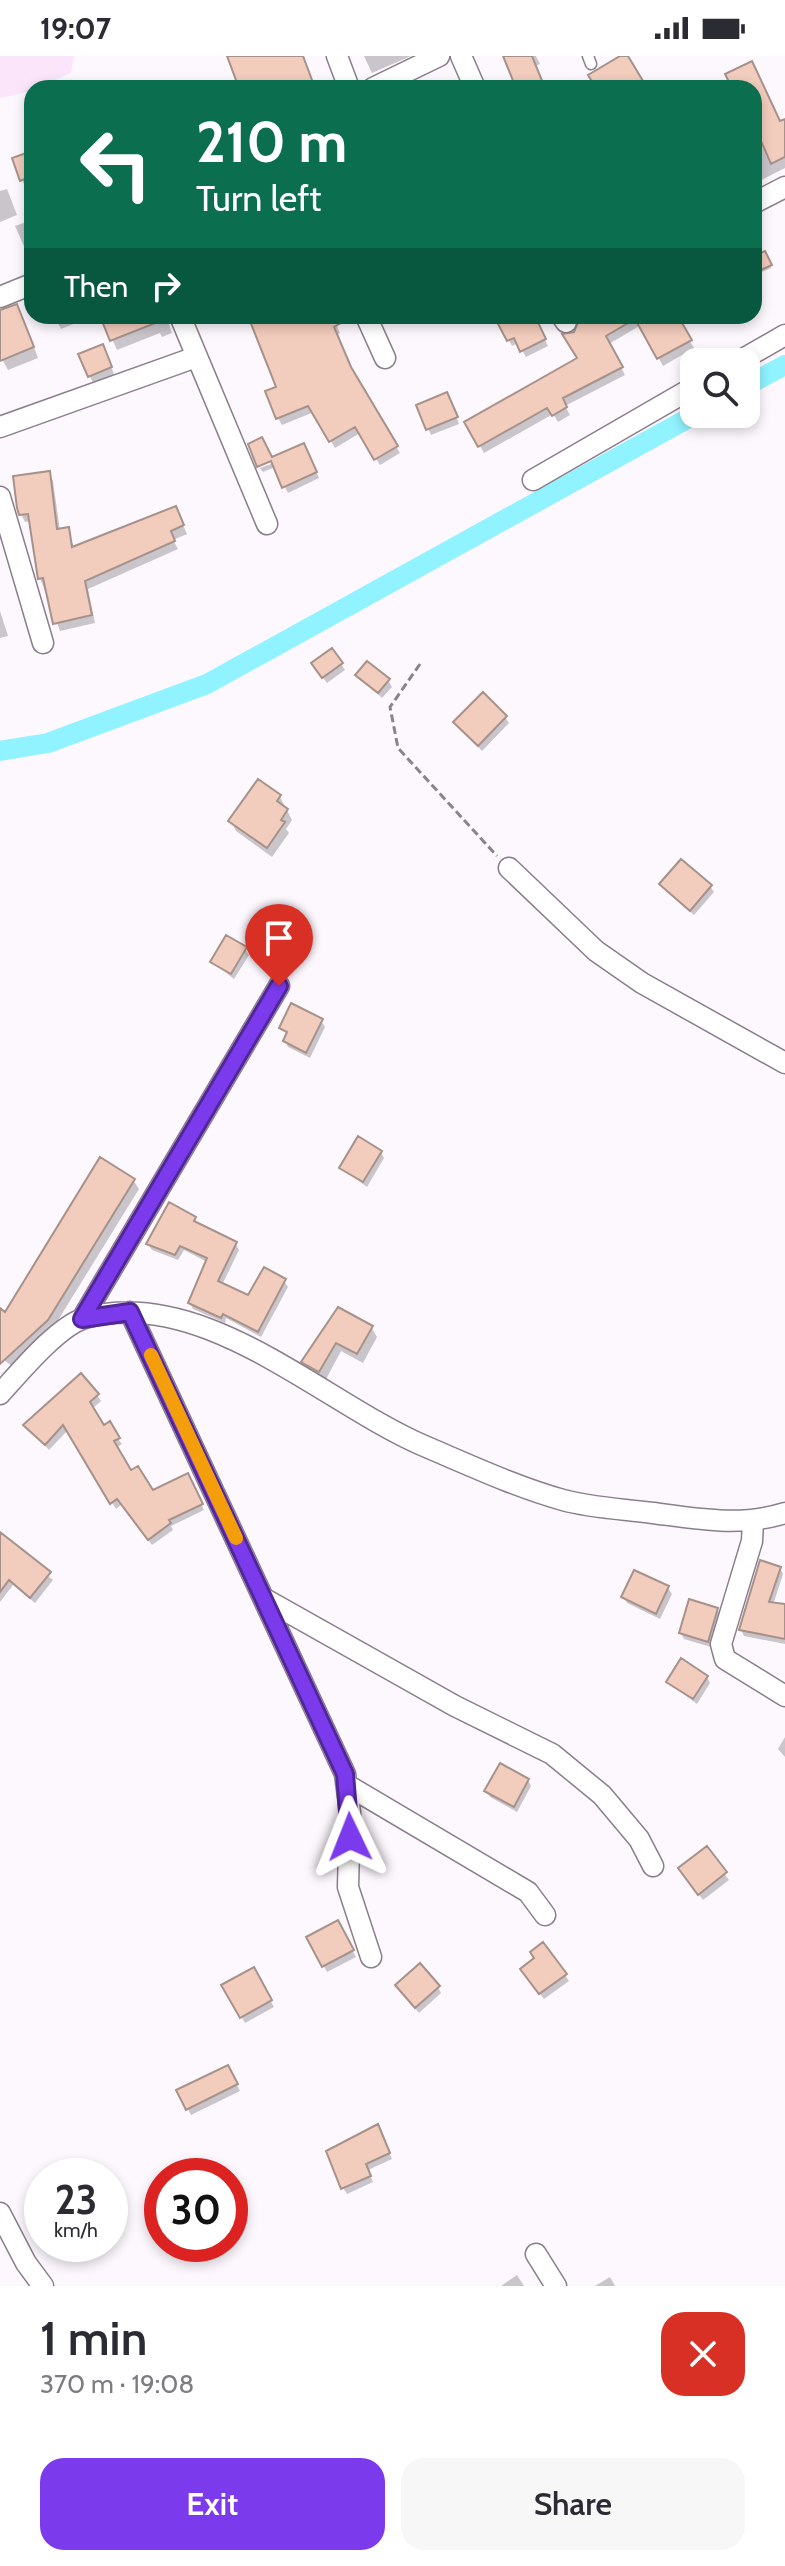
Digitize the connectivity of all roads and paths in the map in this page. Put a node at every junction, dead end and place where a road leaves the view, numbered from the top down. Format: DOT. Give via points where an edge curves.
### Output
graph roads {
  1 [pos="337,56"];
  2 [pos="439,56"];
  3 [pos="461,56"];
  4 [pos="346,80"];
  5 [pos="390,80"];
  6 [pos="472,80"];
  7 [pos="785,187"];
  8 [pos="762,199"];
  9 [pos="24,287"];
  10 [pos="0,297"];
  11 [pos="183,324"];
  12 [pos="370,324"];
  13 [pos="785,335"];
  14 [pos="760,349"];
  15 [pos="196,357"];
  16 [pos="385,358"];
  17 [pos="680,395"];
  18 [pos="0,427"];
  19 [pos="533,480"];
  20 [pos="0,497"];
  21 [pos="267,524"];
  22 [pos="43,643"];
  23 [pos="420,664"];
  24 [pos="509,868"];
  25 [pos="279,986"];
  26 [pos="785,1063"];
  27 [pos="130,1312"];
  28 [pos="82,1319"];
  29 [pos="0,1394"];
  30 [pos="785,1513"];
  31 [pos="753,1521"];
  32 [pos="263,1598"];
  33 [pos="785,1696"];
  34 [pos="347,1785"];
  35 [pos="653,1866"];
  36 [pos="545,1915"];
  37 [pos="371,1957"];
  38 [pos="0,2213"];
  39 [pos="536,2254"];
  40 [pos="43,2286"];
  41 [pos="556,2286"];
  1 -- 4 [label="street"];
  2 -- 5 [label="street"];
  3 -- 6 [label="street"];
  7 -- 8 [label="street"];
  9 -- 10 [label="street"];
  11 -- 15 [label="street"];
  12 -- 16 [label="street"];
  13 -- 14 [label="street"];
  15 -- 18 [label="street"];
  15 -- 21 [label="street"];
  17 -- 19 [label="street"];
  20 -- 22 [label="street"];
  23 -- 24 [label="path" via="390,707 398,748"];
  24 -- 26 [label="street" via="596,951 642,983"];
  25 -- 28 [label="street"];
  27 -- 28 [label="street"];
  27 -- 31 [label="street" via="179,1317 205,1328 420,1444 564,1500 715,1522"];
  27 -- 32 [label="street"];
  28 -- 29 [label="street" via="37,1352"];
  30 -- 31 [label="street"];
  31 -- 33 [label="street" via="752,1541 721,1644 725,1659"];
  32 -- 34 [label="street"];
  32 -- 35 [label="street" via="552,1754 602,1795 639,1839"];
  34 -- 36 [label="street" via="528,1892"];
  34 -- 37 [label="street" via="348,1887"];
  38 -- 40 [label="street"];
  39 -- 41 [label="street"];
}
